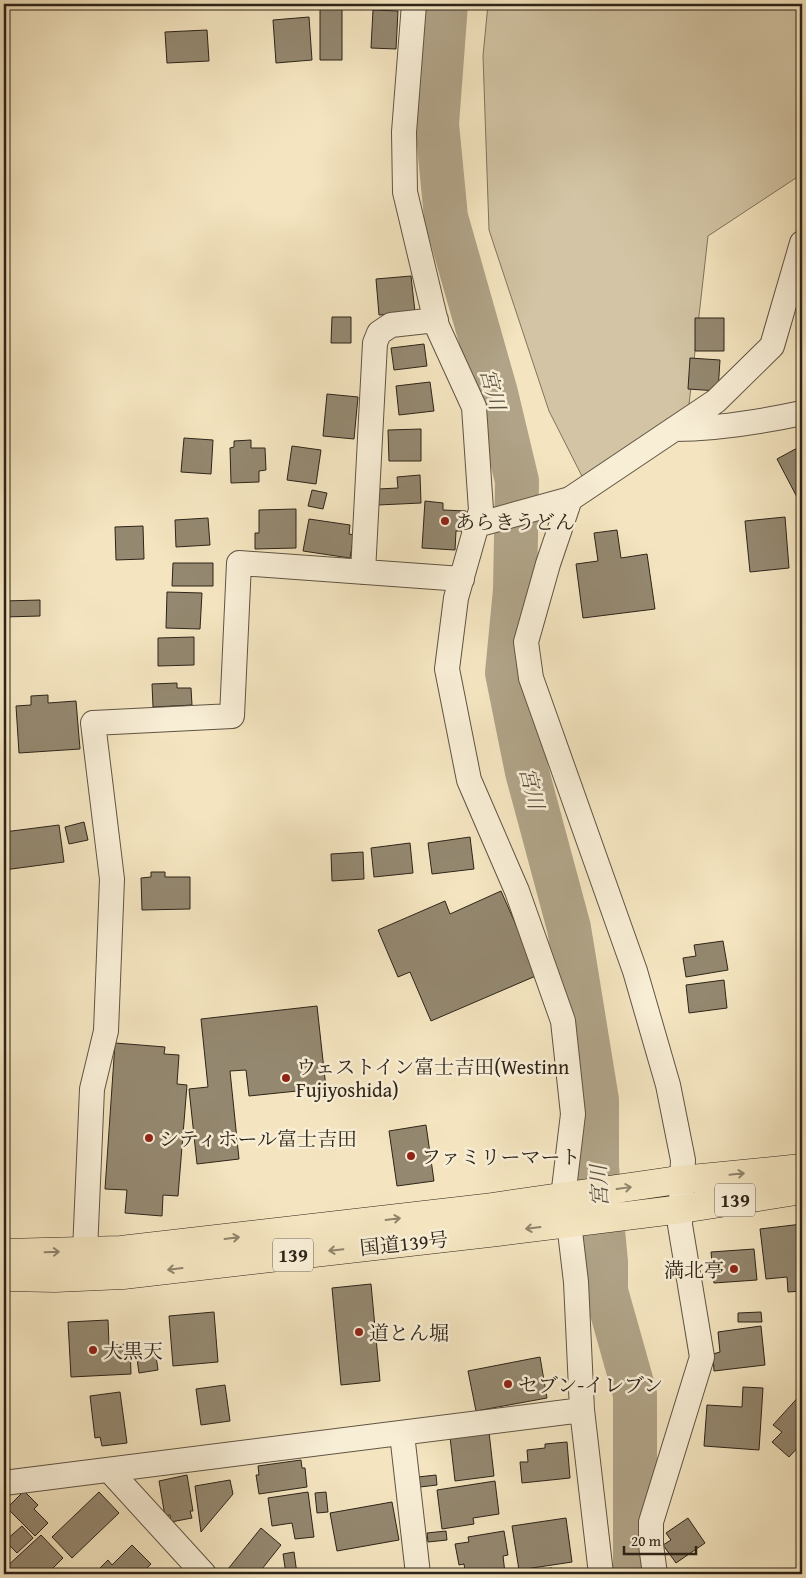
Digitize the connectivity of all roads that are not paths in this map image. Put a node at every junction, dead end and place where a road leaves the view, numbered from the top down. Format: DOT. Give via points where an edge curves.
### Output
graph roads {
  1 [pos="414,4"];
  2 [pos="802,243"];
  3 [pos="436,320"];
  4 [pos="802,413"];
  5 [pos="674,429"];
  6 [pos="563,501"];
  7 [pos="485,524"];
  8 [pos="363,572"];
  9 [pos="462,578"];
  10 [pos="802,1168"];
  11 [pos="677,1180"];
  12 [pos="802,1190"];
  13 [pos="570,1196"];
  14 [pos="674,1209"];
  15 [pos="575,1222"];
  16 [pos="85,1251"];
  17 [pos="4,1253"];
  18 [pos="4,1277"];
  19 [pos="582,1410"];
  20 [pos="402,1434"];
  21 [pos="109,1470"];
  22 [pos="4,1483"];
  23 [pos="204,1574"];
  24 [pos="418,1574"];
  25 [pos="601,1574"];
  26 [pos="655,1574"];
  1 -- 3 [label="street" via="404,132 405,192"];
  2 -- 5 [label="street" via="772,346 716,401"];
  3 -- 7 [label="street" via="474,407 481,510"];
  3 -- 8 [label="street" via="391,325 379,333 375,343"];
  4 -- 5 [label="street" via="750,424"];
  5 -- 6 [label="street"];
  6 -- 7 [label="street"];
  6 -- 11 [label="street" via="526,642 530,678 635,971 668,1085 683,1160"];
  7 -- 9 [label="street"];
  8 -- 9 [label="street"];
  8 -- 16 [label="street" via="239,563 232,716 93,723 112,879 106,1031 92,1089"];
  9 -- 13 [label="street" via="456,598 447,670 469,780 517,891 563,1021 573,1114"];
  11 -- 10 [label="highway, 国道139号 / 139, one-way"];
  13 -- 11 [label="highway, 国道139号 / 139, one-way"];
  11 -- 14 [label="street"];
  12 -- 14 [label="highway, 国道139号 / 139"];
  13 -- 15 [label="street"];
  16 -- 13 [label="highway, 国道139号 / 139, one-way" via="234,1238"];
  14 -- 15 [label="highway, 国道139号 / 139"];
  14 -- 26 [label="street" via="680,1225 702,1357 651,1522 650,1545"];
  15 -- 18 [label="highway, 国道139号 / 139, one-way" via="123,1275"];
  15 -- 19 [label="street"];
  17 -- 16 [label="highway, 国道139号 / 139, one-way"];
  19 -- 20 [label="street"];
  19 -- 25 [label="street"];
  20 -- 21 [label="street"];
  20 -- 24 [label="street"];
  21 -- 22 [label="street"];
  21 -- 23 [label="street"];
}
